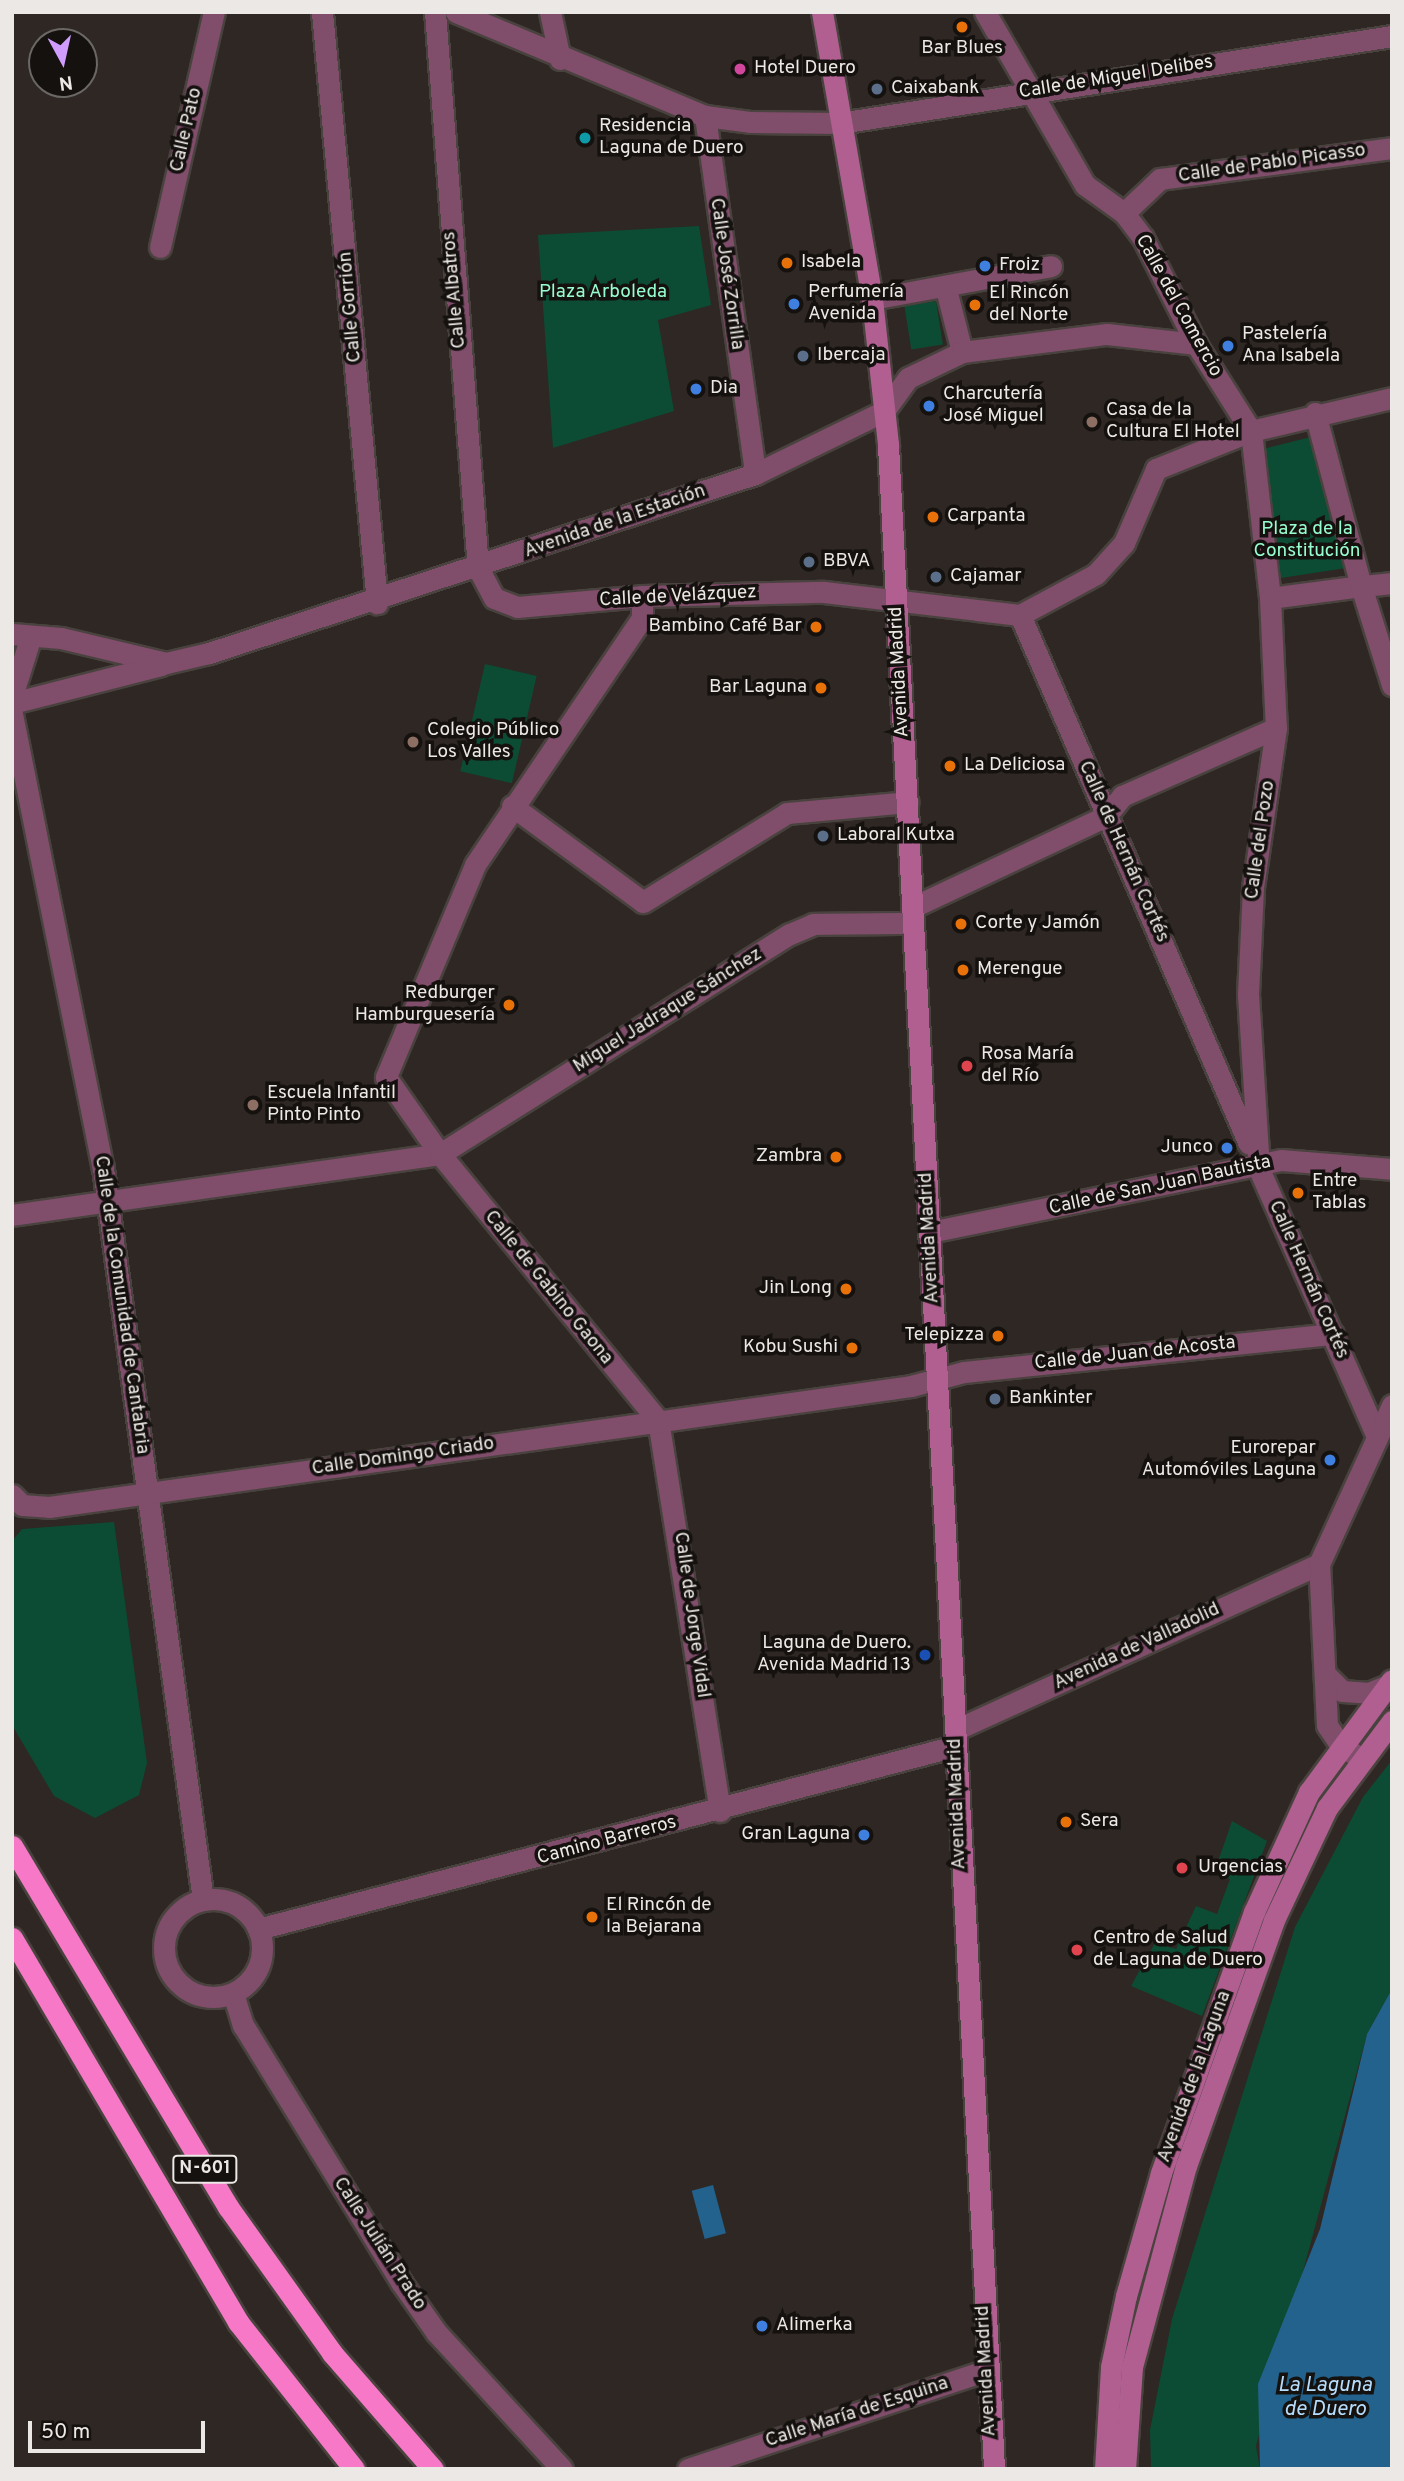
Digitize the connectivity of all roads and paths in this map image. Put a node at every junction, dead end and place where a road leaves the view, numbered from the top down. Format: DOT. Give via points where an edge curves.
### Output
graph roads {
  1 [pos="214,12"];
  2 [pos="322,12"];
  3 [pos="435,12"];
  4 [pos="456,12"];
  5 [pos="551,12"];
  6 [pos="822,12"];
  7 [pos="985,12"];
  8 [pos="1392,36"];
  9 [pos="560,59"];
  10 [pos="1028,92"];
  11 [pos="705,116"];
  12 [pos="840,123"];
  13 [pos="1392,148"];
  14 [pos="1124,213"];
  15 [pos="160,247"];
  16 [pos="1051,266"];
  17 [pos="946,289"];
  18 [pos="872,299"];
  19 [pos="1196,344"];
  20 [pos="962,352"];
  21 [pos="1392,398"];
  22 [pos="884,411"];
  23 [pos="1315,413"];
  24 [pos="1251,432"];
  25 [pos="755,474"];
  26 [pos="478,568"];
  27 [pos="1392,583"];
  28 [pos="1361,586"];
  29 [pos="642,596"];
  30 [pos="1270,598"];
  31 [pos="897,601"];
  32 [pos="377,603"];
  33 [pos="1020,615"];
  34 [pos="22,635"];
  35 [pos="166,663"];
  36 [pos="1392,685"];
  37 [pos="12,696"];
  38 [pos="12,703"];
  39 [pos="12,714"];
  40 [pos="1276,728"];
  41 [pos="907,802"];
  42 [pos="512,806"];
  43 [pos="1106,816"];
  44 [pos="913,915"];
  45 [pos="1249,1082"];
  46 [pos="1227,1089"];
  47 [pos="440,1154"];
  48 [pos="1259,1168"];
  49 [pos="1392,1169"];
  50 [pos="108,1203"];
  51 [pos="12,1215"];
  52 [pos="930,1232"];
  53 [pos="1333,1334"];
  54 [pos="937,1378"];
  55 [pos="1392,1405"];
  56 [pos="658,1420"];
  57 [pos="1376,1434"];
  58 [pos="149,1493"];
  59 [pos="12,1495"];
  60 [pos="1319,1564"];
  61 [pos="1325,1674"];
  62 [pos="1390,1682"];
  63 [pos="1392,1721"];
  64 [pos="955,1738"];
  65 [pos="1341,1746"];
  66 [pos="1361,1758"];
  67 [pos="720,1811"];
  68 [pos="12,1846"];
  69 [pos="203,1900"];
  70 [pos="258,1929"];
  71 [pos="12,1938"];
  72 [pos="233,1993"];
  73 [pos="987,2370"];
  74 [pos="354,2469"];
  75 [pos="433,2469"];
  76 [pos="562,2469"];
  77 [pos="688,2469"];
  78 [pos="991,2469"];
  79 [pos="1105,2469"];
  80 [pos="1125,2469"];
  1 -- 15 [label="street, Calle Pato"];
  2 -- 32 [label="street, Calle Gorrión"];
  3 -- 26 [label="street, Calle Albatros"];
  4 -- 9 [label="street, Calle de Miguel Delibes"];
  5 -- 9 [label="street"];
  6 -- 12 [label="main road, Avenida Madrid"];
  7 -- 10 [label="street, Calle del Comercio"];
  8 -- 10 [label="street, Calle de Miguel Delibes"];
  9 -- 11 [label="street, Calle de Miguel Delibes"];
  10 -- 12 [label="street, Calle de Miguel Delibes"];
  10 -- 14 [label="street, Calle del Comercio" via="1085,185"];
  11 -- 12 [label="street, Calle de Miguel Delibes"];
  11 -- 25 [label="street, Calle José Zorrilla"];
  12 -- 18 [label="main road, Avenida Madrid"];
  13 -- 14 [label="street, Calle de Pablo Picasso" via="1160,179"];
  14 -- 19 [label="street, Calle del Comercio"];
  16 -- 17 [label="street"];
  17 -- 18 [label="street"];
  17 -- 20 [label="street"];
  18 -- 22 [label="main road, Avenida Madrid"];
  19 -- 20 [label="street, Avenida de la Estación" via="1107,334"];
  19 -- 24 [label="street, Calle del Comercio"];
  20 -- 22 [label="street, Avenida de la Estación" via="908,378"];
  21 -- 23 [label="street"];
  22 -- 25 [label="street, Avenida de la Estación"];
  22 -- 31 [label="main road, Avenida Madrid"];
  23 -- 24 [label="street"];
  23 -- 28 [label="street"];
  24 -- 30 [label="street"];
  24 -- 33 [label="street" via="1156,469 1124,543 1096,574"];
  25 -- 26 [label="street, Avenida de la Estación"];
  26 -- 29 [label="street, Calle de Velázquez" via="494,598 517,607"];
  26 -- 32 [label="street, Avenida de la Estación"];
  27 -- 28 [label="street"];
  28 -- 30 [label="street"];
  28 -- 36 [label="street"];
  29 -- 31 [label="street, Calle de Velázquez" via="824,592"];
  29 -- 42 [label="street, Calle de Gabino Gaona" via="642,618"];
  30 -- 40 [label="street, Calle del Pozo"];
  31 -- 33 [label="street, Calle de Velázquez"];
  31 -- 41 [label="main road, Avenida Madrid"];
  32 -- 35 [label="street, Avenida de la Estación"];
  33 -- 43 [label="street, Calle de Hernán Cortés"];
  34 -- 35 [label="street, Avenida de la Estación"];
  34 -- 37 [label="street"];
  35 -- 38 [label="street"];
  39 -- 50 [label="street, Calle de la Comunidad de Cantabria"];
  40 -- 43 [label="street" via="1122,796"];
  40 -- 45 [label="street, Calle del Pozo" via="1253,888"];
  41 -- 42 [label="street" via="787,813 643,902"];
  41 -- 44 [label="main road, Avenida Madrid"];
  42 -- 47 [label="street, Calle de Gabino Gaona" via="475,865 388,1060 386,1077"];
  43 -- 44 [label="street"];
  43 -- 46 [label="street, Calle de Hernán Cortés"];
  44 -- 47 [label="street, Miguel Jadraque Sánchez" via="813,924 790,934"];
  44 -- 52 [label="main road, Avenida Madrid"];
  45 -- 46 [label="street"];
  45 -- 48 [label="street, Calle Hernán Cortés"];
  46 -- 48 [label="street, Calle de Hernán Cortés"];
  47 -- 50 [label="street"];
  47 -- 56 [label="street, Calle de Gabino Gaona"];
  48 -- 49 [label="street, Calle de San Juan Bautista" via="1281,1160"];
  48 -- 52 [label="street, Calle de San Juan Bautista"];
  48 -- 53 [label="street, Calle Hernán Cortés"];
  50 -- 51 [label="street"];
  50 -- 58 [label="street, Calle de la Comunidad de Cantabria"];
  52 -- 54 [label="main road, Avenida Madrid"];
  53 -- 54 [label="street, Calle de Juan de Acosta"];
  53 -- 57 [label="street, Calle Hernán Cortés"];
  54 -- 56 [label="street, Calle de Juan de Acosta"];
  54 -- 64 [label="main road, Avenida Madrid"];
  55 -- 57 [label="street"];
  56 -- 58 [label="street, Calle Domingo Criado"];
  56 -- 67 [label="street, Calle de Jorge Vidal"];
  57 -- 60 [label="street"];
  58 -- 59 [label="street, Calle Domingo Criado" via="35,1509"];
  58 -- 69 [label="street, Calle de la Comunidad de Cantabria"];
  60 -- 61 [label="street"];
  60 -- 64 [label="street, Avenida de Valladolid"];
  61 -- 62 [label="street" via="1342,1690 1368,1693"];
  61 -- 65 [label="street" via="1327,1725"];
  62 -- 65 [label="main road, Avenida de la Laguna"];
  63 -- 66 [label="main road, Avenida de la Laguna"];
  64 -- 67 [label="street, Camino Barreros"];
  64 -- 73 [label="main road, Avenida Madrid"];
  65 -- 66 [label="street"];
  65 -- 79 [label="main road, Avenida de la Laguna" via="1309,1792 1254,1912 1161,2173 1111,2367"];
  66 -- 80 [label="main road, Avenida de la Laguna" via="1327,1808 1275,1920 1186,2166 1132,2367"];
  67 -- 70 [label="street, Camino Barreros"];
  68 -- 75 [label="highway, N-601" via="228,2207 332,2353"];
  69 -- 70 [label="street" via="236,1905"];
  69 -- 72 [label="street" via="169,1924 167,1967 175,1980 201,1996"];
  70 -- 72 [label="street" via="261,1959"];
  71 -- 74 [label="highway, N-601" via="238,2322"];
  72 -- 76 [label="street, Calle Julián Prado" via="243,2025 401,2282 436,2332"];
  73 -- 77 [label="street, Calle María de Esquina"];
  73 -- 78 [label="main road, Avenida Madrid"];
}
